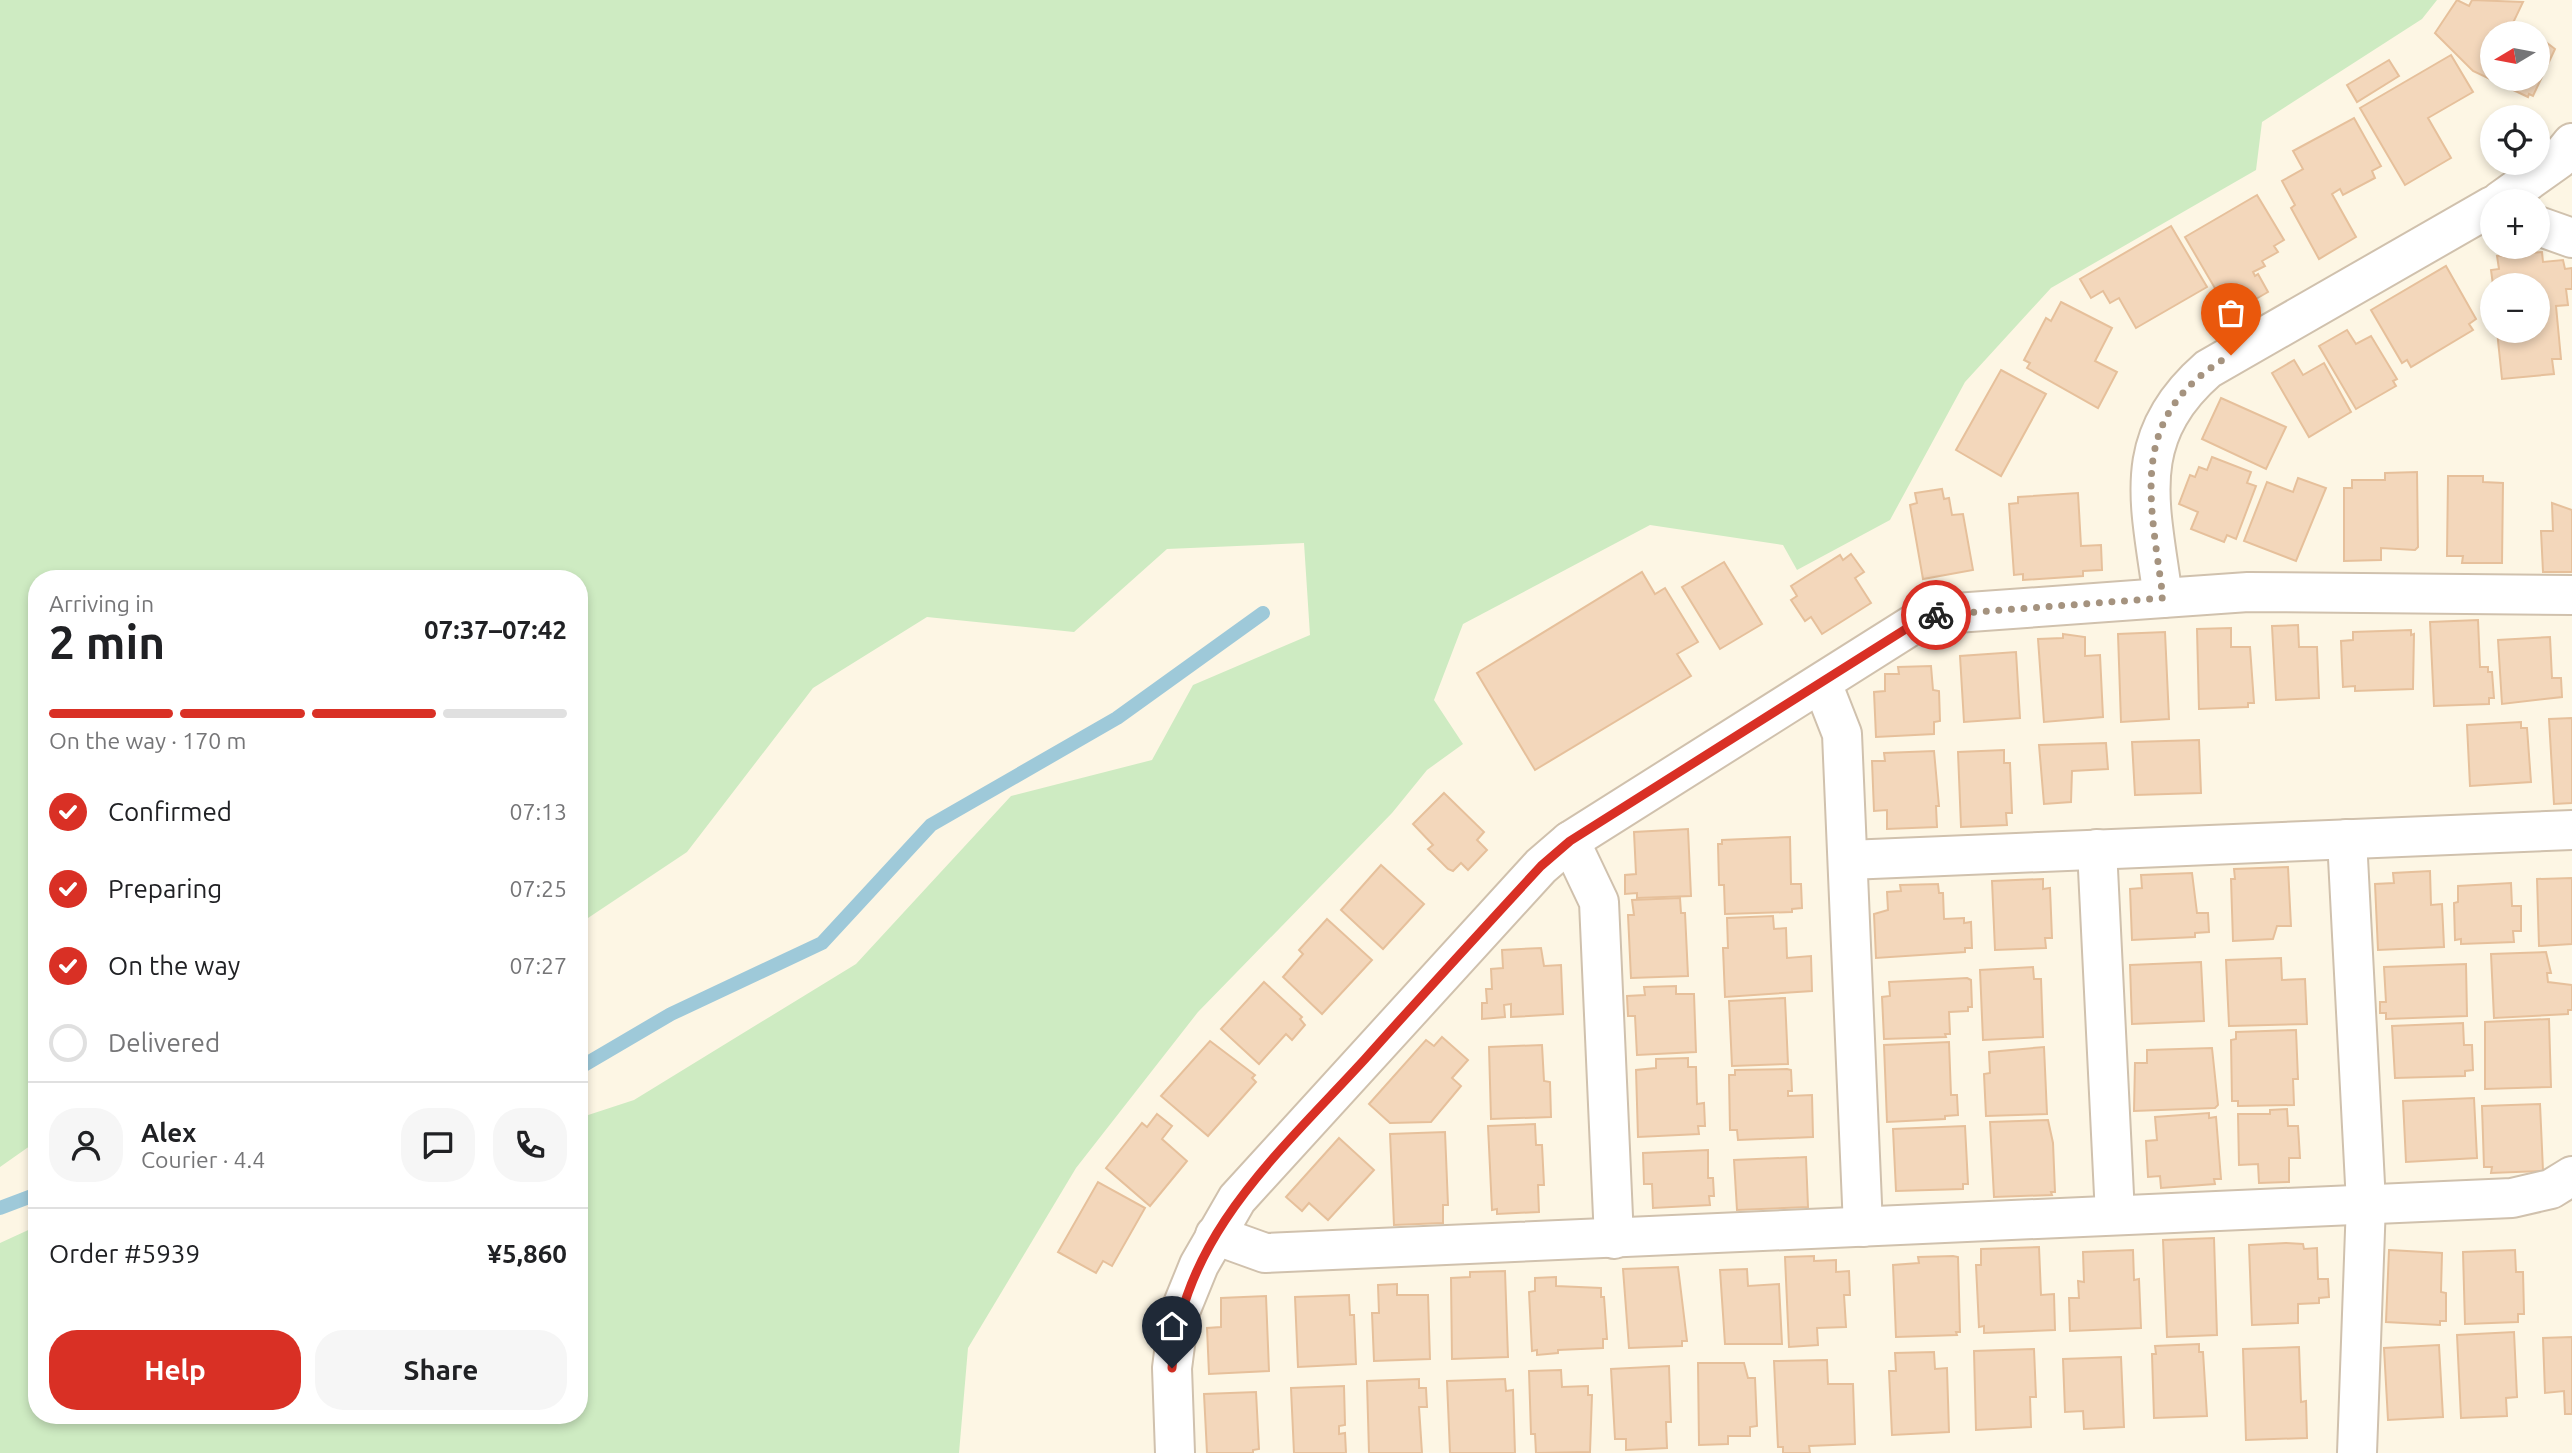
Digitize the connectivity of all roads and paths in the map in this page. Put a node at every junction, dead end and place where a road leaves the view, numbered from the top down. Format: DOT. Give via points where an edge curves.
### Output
graph roads {
  1 [pos="2572,143"];
  2 [pos="2517,189"];
  3 [pos="2480,213"];
  4 [pos="2550,230"];
  5 [pos="2572,238"];
  6 [pos="2572,595"];
  7 [pos="2163,598"];
  8 [pos="1822,683"];
  9 [pos="2572,830"];
  10 [pos="2347,839"];
  11 [pos="1570,841"];
  12 [pos="2097,849"];
  13 [pos="1848,860"];
  14 [pos="2572,1176"];
  15 [pos="2366,1203"];
  16 [pos="2115,1215"];
  17 [pos="1863,1227"];
  18 [pos="1216,1235"];
  19 [pos="1614,1238"];
  20 [pos="1175,1453"];
  21 [pos="2357,1453"];
  1 -- 2 [label="street" via="2559,159"];
  3 -- 7 [label="street" via="2208,369 2193,382 2165,420 2152,452 2151,510"];
  4 -- 5 [label="street"];
  6 -- 7 [label="street" via="2248,592"];
  7 -- 8 [label="street" via="1928,615"];
  8 -- 11 [label="street"];
  8 -- 13 [label="street" via="1842,734"];
  9 -- 10 [label="street"];
  10 -- 12 [label="street"];
  10 -- 15 [label="street"];
  11 -- 18 [label="street" via="1541,866 1237,1199"];
  11 -- 19 [label="street" via="1599,902"];
  12 -- 13 [label="street"];
  12 -- 16 [label="street"];
  13 -- 17 [label="street"];
  14 -- 15 [label="street" via="2526,1197"];
  15 -- 16 [label="street"];
  15 -- 21 [label="street"];
  16 -- 17 [label="street"];
  17 -- 19 [label="street"];
  18 -- 19 [label="street" via="1265,1254"];
  18 -- 20 [label="street" via="1179,1314 1172,1395"];
}
